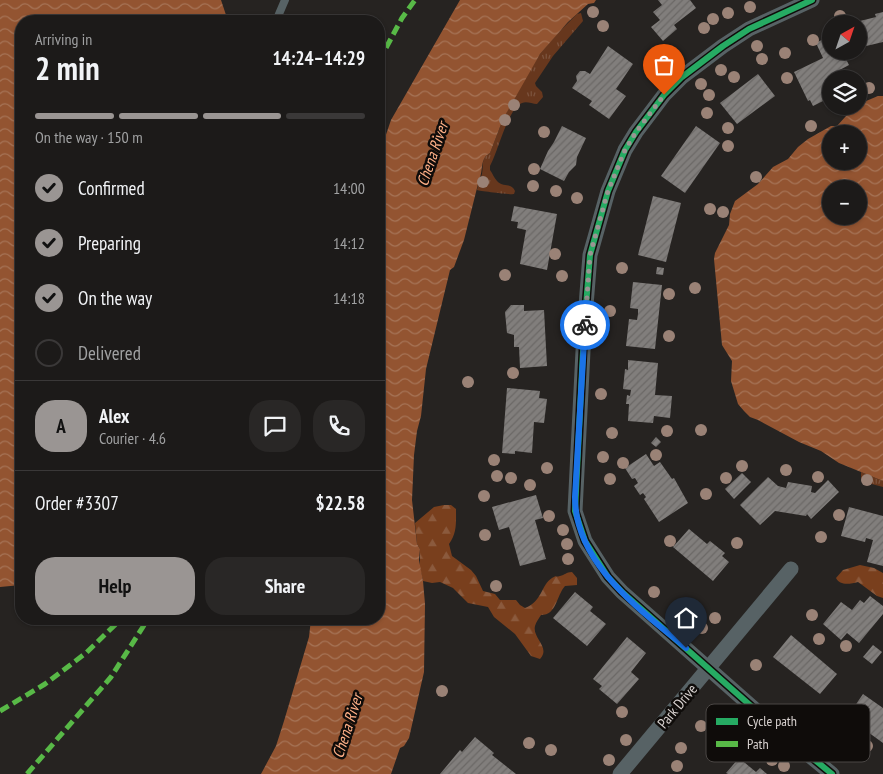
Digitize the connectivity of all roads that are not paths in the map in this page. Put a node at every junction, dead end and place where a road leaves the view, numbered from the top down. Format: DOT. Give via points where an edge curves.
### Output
graph roads {
  1 [pos="285,0"];
  2 [pos="812,0"];
  3 [pos="279,15"];
  4 [pos="791,568"];
  5 [pos="708,670"];
  6 [pos="748,704"];
  7 [pos="816,762"];
  8 [pos="829,773"];
  9 [pos="620,774"];
  1 -- 3 [label="lane"];
  2 -- 5 [label="street" via="749,29 694,67 664,95 625,150 608,191 590,255 575,511 585,541 608,577"];
  4 -- 5 [label="street, Park Drive"];
  5 -- 6 [label="street"];
  5 -- 9 [label="street, Park Drive"];
  7 -- 8 [label="street"];
}
